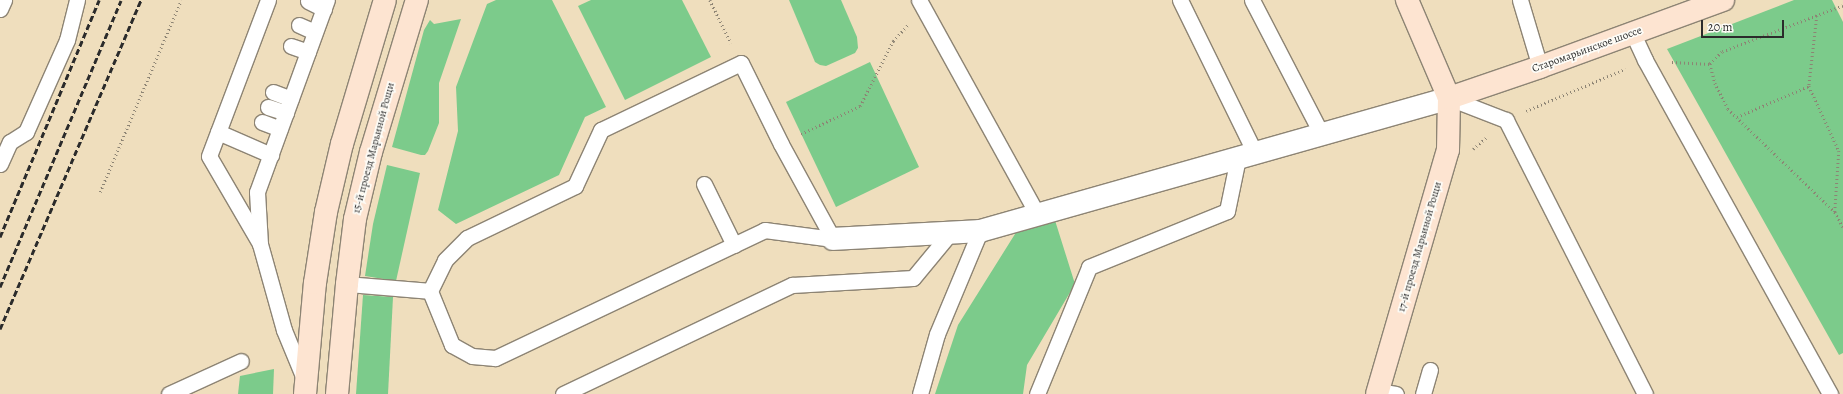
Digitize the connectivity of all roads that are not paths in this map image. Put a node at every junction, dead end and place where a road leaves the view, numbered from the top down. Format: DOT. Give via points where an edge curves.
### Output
graph roads {
  1 [pos="4,0"];
  2 [pos="78,0"];
  3 [pos="385,0"];
  4 [pos="417,0"];
  5 [pos="1180,0"];
  6 [pos="1252,0"];
  7 [pos="1407,0"];
  8 [pos="1520,0"];
  9 [pos="1723,0"];
  10 [pos="308,1"];
  11 [pos="325,4"];
  12 [pos="922,4"];
  13 [pos="268,8"];
  14 [pos="0,9"];
  15 [pos="299,25"];
  16 [pos="315,32"];
  17 [pos="1633,34"];
  18 [pos="292,46"];
  19 [pos="308,52"];
  20 [pos="1540,67"];
  21 [pos="273,92"];
  22 [pos="1449,98"];
  23 [pos="291,99"];
  24 [pos="268,107"];
  25 [pos="286,113"];
  26 [pos="262,122"];
  27 [pos="280,129"];
  28 [pos="218,132"];
  29 [pos="1321,134"];
  30 [pos="5,139"];
  31 [pos="271,155"];
  32 [pos="1246,155"];
  33 [pos="0,164"];
  34 [pos="704,184"];
  35 [pos="1037,214"];
  36 [pos="980,231"];
  37 [pos="951,232"];
  38 [pos="833,239"];
  39 [pos="260,244"];
  40 [pos="734,245"];
  41 [pos="347,284"];
  42 [pos="430,291"];
  43 [pos="241,361"];
  44 [pos="1430,370"];
  45 [pos="305,387"];
  46 [pos="1384,393"];
  47 [pos="169,394"];
  48 [pos="337,394"];
  49 [pos="563,394"];
  50 [pos="920,394"];
  51 [pos="1038,394"];
  52 [pos="1423,394"];
  53 [pos="1645,394"];
  54 [pos="1830,394"];
  1 -- 14 [label="lane"];
  2 -- 30 [label="lane" via="67,40 26,132"];
  3 -- 45 [label="main road" via="344,137 326,212 315,283"];
  4 -- 41 [label="main road, 15-й проезд Марьиной Рощи" via="371,152 355,219"];
  5 -- 32 [label="lane"];
  6 -- 29 [label="lane"];
  7 -- 22 [label="main road"];
  8 -- 20 [label="lane"];
  9 -- 17 [label="main road, Старомарьинское шоссе"];
  10 -- 11 [label="lane"];
  11 -- 16 [label="lane"];
  12 -- 35 [label="lane"];
  13 -- 28 [label="lane" via="231,110"];
  15 -- 16 [label="lane"];
  16 -- 19 [label="lane"];
  17 -- 20 [label="main road, Старомарьинское шоссе"];
  17 -- 54 [label="lane"];
  18 -- 19 [label="lane"];
  19 -- 23 [label="lane"];
  20 -- 22 [label="main road, Старомарьинское шоссе"];
  21 -- 23 [label="lane"];
  22 -- 29 [label="street"];
  22 -- 46 [label="main road, 17-й проезд Марьиной Рощи" via="1448,150"];
  22 -- 53 [label="lane" via="1506,120"];
  23 -- 25 [label="lane"];
  24 -- 25 [label="lane"];
  25 -- 27 [label="lane"];
  26 -- 27 [label="lane"];
  27 -- 31 [label="lane"];
  28 -- 31 [label="lane"];
  28 -- 39 [label="lane" via="210,156"];
  29 -- 32 [label="street"];
  30 -- 33 [label="lane"];
  31 -- 39 [label="lane" via="257,192"];
  32 -- 35 [label="street"];
  32 -- 51 [label="lane" via="1227,211 1089,267"];
  34 -- 40 [label="lane"];
  35 -- 36 [label="street"];
  36 -- 37 [label="street"];
  36 -- 50 [label="lane" via="937,334"];
  37 -- 38 [label="street"];
  37 -- 49 [label="lane" via="913,278 792,285"];
  38 -- 40 [label="lane" via="765,230"];
  38 -- 42 [label="lane" via="781,144 741,63 601,130 575,186 467,238 445,260"];
  39 -- 45 [label="lane" via="290,347"];
  40 -- 42 [label="lane" via="495,358 472,356 452,345"];
  41 -- 42 [label="lane"];
  41 -- 48 [label="main road, 15-й проезд Марьиной Рощи"];
  43 -- 47 [label="lane"];
  44 -- 52 [label="lane"];
}
